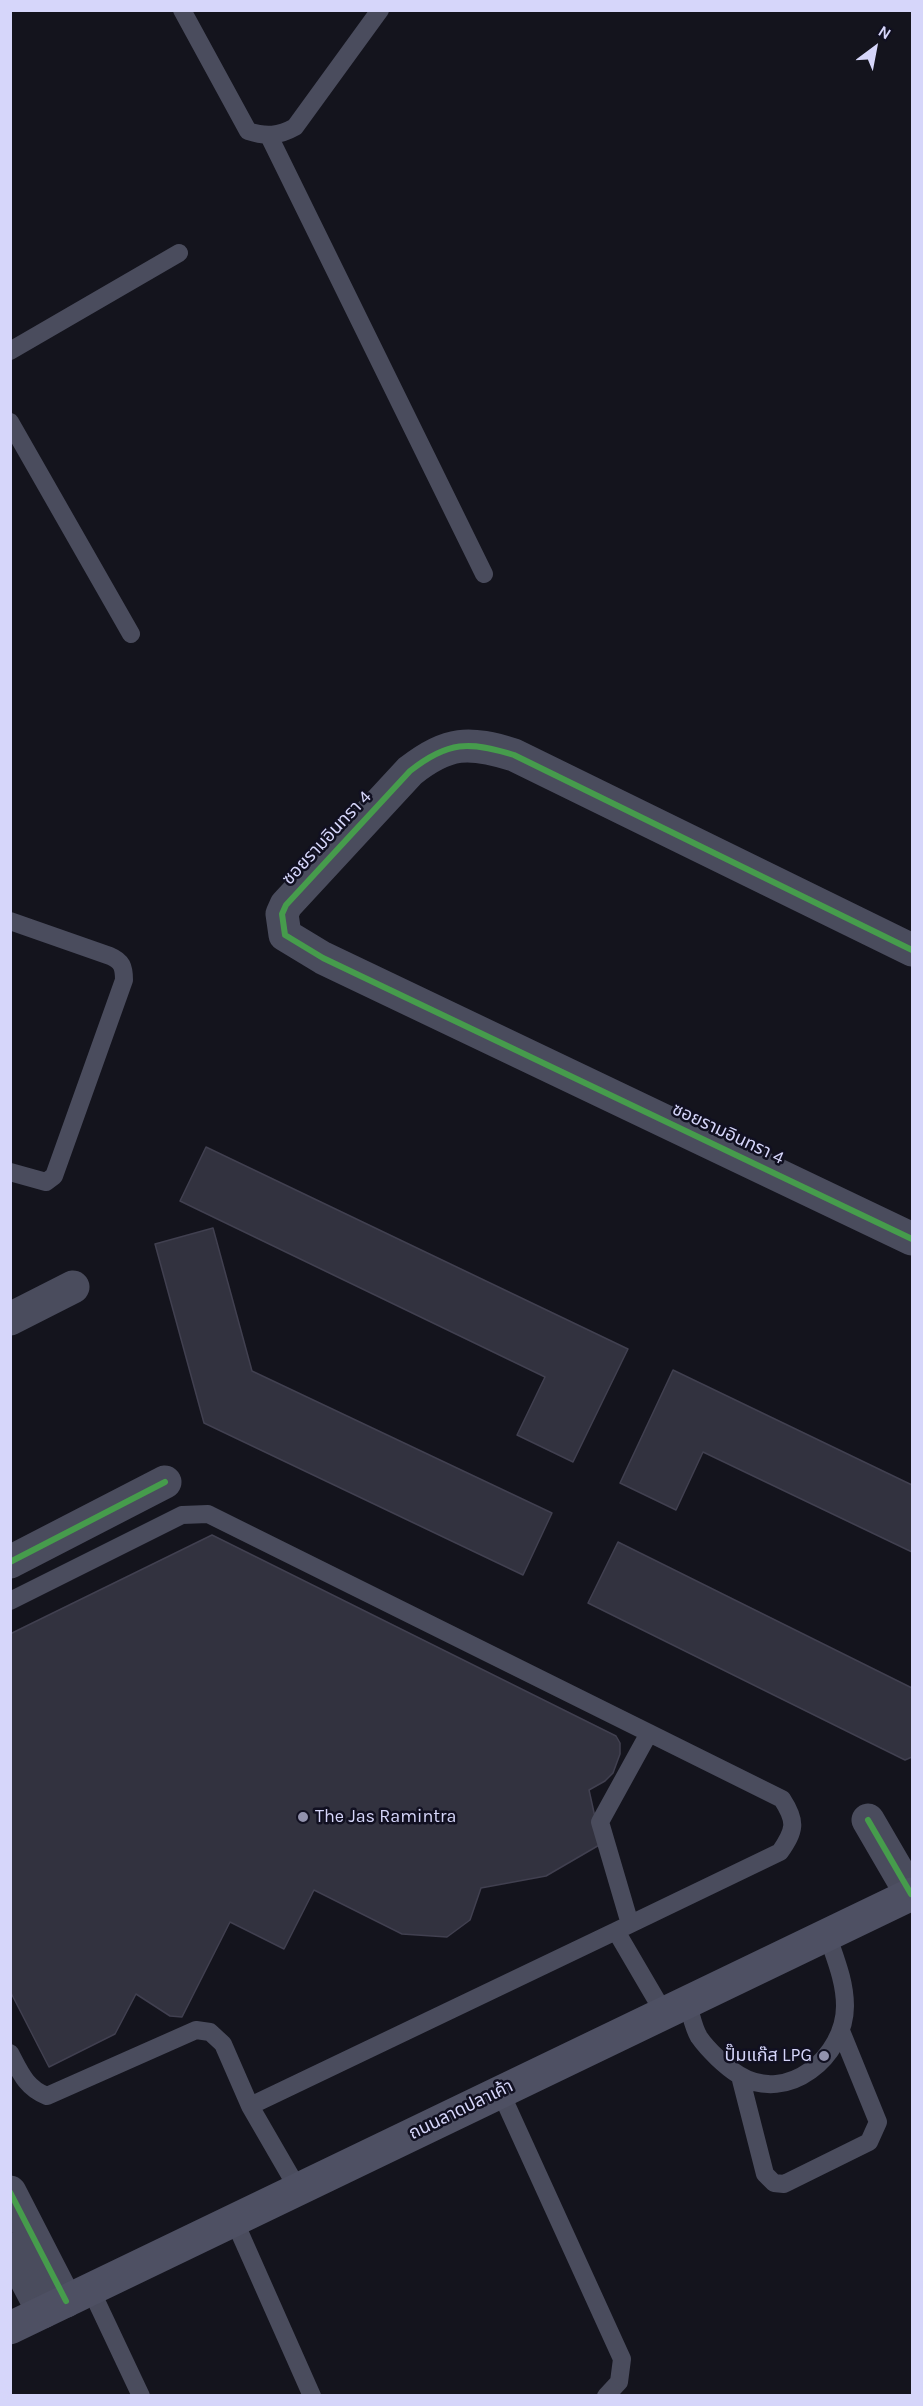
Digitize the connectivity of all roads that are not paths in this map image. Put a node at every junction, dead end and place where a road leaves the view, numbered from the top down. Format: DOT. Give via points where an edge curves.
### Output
graph roads {
  1 [pos="182,10"];
  2 [pos="380,10"];
  3 [pos="269,136"];
  4 [pos="179,253"];
  5 [pos="10,351"];
  6 [pos="10,422"];
  7 [pos="484,574"];
  8 [pos="131,633"];
  9 [pos="10,921"];
  10 [pos="912,950"];
  11 [pos="10,1172"];
  12 [pos="912,1239"];
  13 [pos="73,1287"];
  14 [pos="10,1319"];
  15 [pos="165,1482"];
  16 [pos="10,1563"];
  17 [pos="10,1600"];
  18 [pos="649,1732"];
  19 [pos="868,1820"];
  20 [pos="912,1894"];
  21 [pos="623,1928"];
  22 [pos="827,1934"];
  23 [pos="676,2007"];
  24 [pos="842,2031"];
  25 [pos="10,2053"];
  26 [pos="740,2076"];
  27 [pos="500,2091"];
  28 [pos="250,2106"];
  29 [pos="298,2189"];
  30 [pos="10,2192"];
  31 [pos="234,2220"];
  32 [pos="10,2249"];
  33 [pos="67,2301"];
  34 [pos="10,2328"];
  35 [pos="141,2396"];
  36 [pos="312,2396"];
  37 [pos="606,2396"];
  1 -- 3 [label="lane" via="248,131"];
  2 -- 3 [label="lane" via="296,127"];
  3 -- 7 [label="lane"];
  4 -- 5 [label="lane"];
  6 -- 8 [label="lane"];
  9 -- 11 [label="lane" via="120,960 124,969 124,980 54,1176 46,1182"];
  10 -- 12 [label="street, ซอยรามอินทรา 4" via="514,755 484,745 432,753 410,771 286,905 282,914 285,935 323,958"];
  13 -- 14 [label="street"];
  15 -- 16 [label="street"];
  17 -- 18 [label="lane" via="182,1515 208,1514"];
  18 -- 21 [label="lane" via="600,1822"];
  18 -- 21 [label="lane" via="782,1799 793,1815 792,1834 780,1852"];
  19 -- 20 [label="street"];
  20 -- 22 [label="main road, ถนนลาดปลาเค้า"];
  21 -- 23 [label="lane"];
  21 -- 28 [label="lane"];
  22 -- 23 [label="main road, ถนนลาดปลาเค้า"];
  22 -- 24 [label="lane" via="844,1991"];
  23 -- 26 [label="lane"];
  23 -- 27 [label="main road, ถนนลาดปลาเค้า"];
  24 -- 26 [label="lane" via="835,2048 815,2069 798,2078 765,2084"];
  24 -- 26 [label="lane" via="878,2122 875,2132 869,2142 784,2184 774,2183 765,2175"];
  25 -- 28 [label="lane" via="24,2080 47,2096 196,2030 210,2032 223,2044"];
  27 -- 29 [label="main road, ถนนลาดปลาเค้า"];
  27 -- 37 [label="lane" via="622,2359 620,2382"];
  28 -- 29 [label="lane"];
  29 -- 31 [label="main road, ถนนลาดปลาเค้า"];
  30 -- 33 [label="street"];
  31 -- 33 [label="main road, ถนนลาดปลาเค้า"];
  31 -- 36 [label="lane"];
  32 -- 33 [label="street"];
  33 -- 34 [label="main road, ถนนลาดปลาเค้า"];
  33 -- 35 [label="lane"];
}
